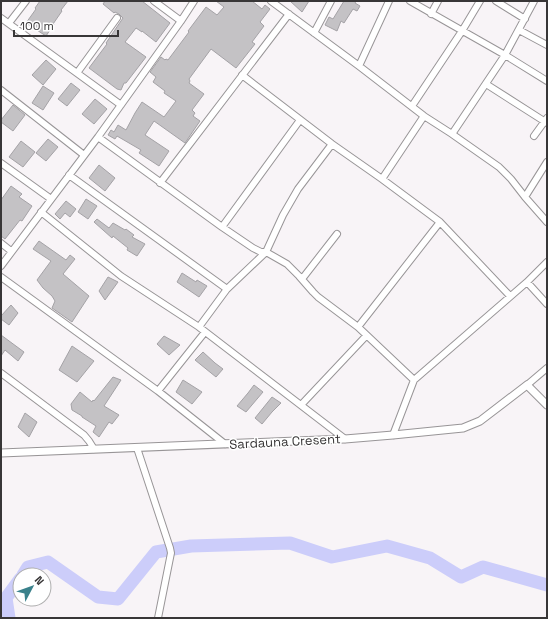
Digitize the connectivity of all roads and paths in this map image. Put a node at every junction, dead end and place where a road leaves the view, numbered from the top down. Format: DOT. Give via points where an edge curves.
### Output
graph roads {
  1 [pos="26,1"];
  2 [pos="154,1"];
  3 [pos="194,1"];
  4 [pos="331,1"];
  5 [pos="389,1"];
  6 [pos="410,1"];
  7 [pos="438,1"];
  8 [pos="480,1"];
  9 [pos="496,1"];
  10 [pos="534,1"];
  11 [pos="274,2"];
  12 [pos="289,14"];
  13 [pos="431,14"];
  14 [pos="1,18"];
  15 [pos="118,18"];
  16 [pos="525,18"];
  17 [pos="181,21"];
  18 [pos="9,24"];
  19 [pos="519,30"];
  20 [pos="462,31"];
  21 [pos="314,33"];
  22 [pos="547,45"];
  23 [pos="505,55"];
  24 [pos="359,66"];
  25 [pos="77,73"];
  26 [pos="242,76"];
  27 [pos="547,81"];
  28 [pos="486,84"];
  29 [pos="1,90"];
  30 [pos="121,105"];
  31 [pos="412,106"];
  32 [pos="424,116"];
  33 [pos="300,120"];
  34 [pos="546,121"];
  35 [pos="452,134"];
  36 [pos="534,136"];
  37 [pos="98,137"];
  38 [pos="332,144"];
  39 [pos="84,155"];
  40 [pos="547,162"];
  41 [pos="1,164"];
  42 [pos="69,175"];
  43 [pos="382,179"];
  44 [pos="160,183"];
  45 [pos="525,197"];
  46 [pos="51,199"];
  47 [pos="41,212"];
  48 [pos="546,219"];
  49 [pos="440,222"];
  50 [pos="222,228"];
  51 [pos="337,234"];
  52 [pos="1,243"];
  53 [pos="12,251"];
  54 [pos="266,252"];
  55 [pos="547,262"];
  56 [pos="1,266"];
  57 [pos="1,277"];
  58 [pos="302,279"];
  59 [pos="527,282"];
  60 [pos="227,289"];
  61 [pos="510,296"];
  62 [pos="547,304"];
  63 [pos="199,327"];
  64 [pos="358,327"];
  65 [pos="205,332"];
  66 [pos="366,336"];
  67 [pos="547,368"];
  68 [pos="1,372"];
  69 [pos="414,380"];
  70 [pos="527,385"];
  71 [pos="158,391"];
  72 [pos="301,405"];
  73 [pos="547,405"];
  74 [pos="393,435"];
  75 [pos="345,439"];
  76 [pos="225,444"];
  77 [pos="137,448"];
  78 [pos="94,449"];
  79 [pos="1,453"];
  80 [pos="159,618"];
  1 -- 18 [label="street"];
  2 -- 17 [label="street"];
  3 -- 17 [label="street"];
  4 -- 21 [label="street"];
  5 -- 24 [label="street"];
  6 -- 13 [label="street"];
  7 -- 13 [label="street"];
  8 -- 20 [label="street"];
  9 -- 16 [label="street"];
  10 -- 16 [label="street"];
  11 -- 12 [label="street"];
  12 -- 21 [label="street"];
  12 -- 26 [label="street"];
  13 -- 20 [label="street"];
  14 -- 18 [label="street"];
  15 -- 25 [label="street"];
  16 -- 19 [label="street"];
  17 -- 30 [label="street"];
  18 -- 25 [label="street"];
  19 -- 22 [label="street"];
  19 -- 23 [label="street"];
  20 -- 23 [label="street"];
  20 -- 31 [label="street"];
  21 -- 24 [label="street"];
  23 -- 27 [label="street"];
  23 -- 28 [label="street"];
  24 -- 31 [label="street"];
  25 -- 30 [label="street"];
  26 -- 33 [label="street"];
  26 -- 44 [label="street"];
  28 -- 34 [label="street"];
  28 -- 35 [label="street"];
  29 -- 39 [label="street"];
  30 -- 37 [label="street"];
  31 -- 32 [label="street"];
  32 -- 35 [label="street"];
  32 -- 43 [label="street"];
  33 -- 38 [label="street"];
  33 -- 50 [label="street"];
  34 -- 36 [label="street"];
  35 -- 45 [label="street" via="499,167"];
  37 -- 39 [label="street"];
  37 -- 44 [label="street"];
  38 -- 43 [label="street"];
  38 -- 54 [label="street" via="298,189"];
  39 -- 42 [label="street"];
  40 -- 45 [label="street"];
  41 -- 46 [label="street"];
  42 -- 46 [label="street"];
  42 -- 60 [label="street"];
  43 -- 49 [label="street"];
  44 -- 50 [label="street"];
  45 -- 48 [label="street"];
  46 -- 47 [label="street"];
  47 -- 53 [label="street"];
  47 -- 63 [label="street" via="122,276"];
  49 -- 61 [label="street"];
  49 -- 64 [label="street"];
  50 -- 54 [label="street" via="253,248"];
  51 -- 58 [label="street"];
  52 -- 53 [label="street"];
  53 -- 56 [label="street"];
  54 -- 58 [label="street" via="286,264"];
  54 -- 60 [label="street"];
  55 -- 59 [label="street"];
  57 -- 71 [label="street"];
  58 -- 64 [label="street" via="318,297"];
  59 -- 61 [label="street"];
  59 -- 62 [label="street"];
  60 -- 63 [label="street"];
  61 -- 69 [label="street"];
  63 -- 65 [label="street"];
  64 -- 66 [label="street"];
  65 -- 71 [label="street"];
  65 -- 72 [label="street"];
  66 -- 69 [label="street"];
  66 -- 72 [label="street"];
  67 -- 70 [label="street"];
  68 -- 78 [label="street" via="84,435"];
  69 -- 74 [label="street"];
  70 -- 73 [label="street"];
  70 -- 74 [label="street, Sardauna Cresent" via="480,421 463,428"];
  71 -- 76 [label="street"];
  72 -- 75 [label="street"];
  74 -- 75 [label="street, Sardauna Cresent"];
  75 -- 76 [label="street, Sardauna Cresent"];
  76 -- 77 [label="street, Sardauna Cresent"];
  77 -- 78 [label="street, Sardauna Cresent"];
  77 -- 80 [label="street" via="170,550"];
  78 -- 79 [label="street, Sardauna Cresent"];
}
